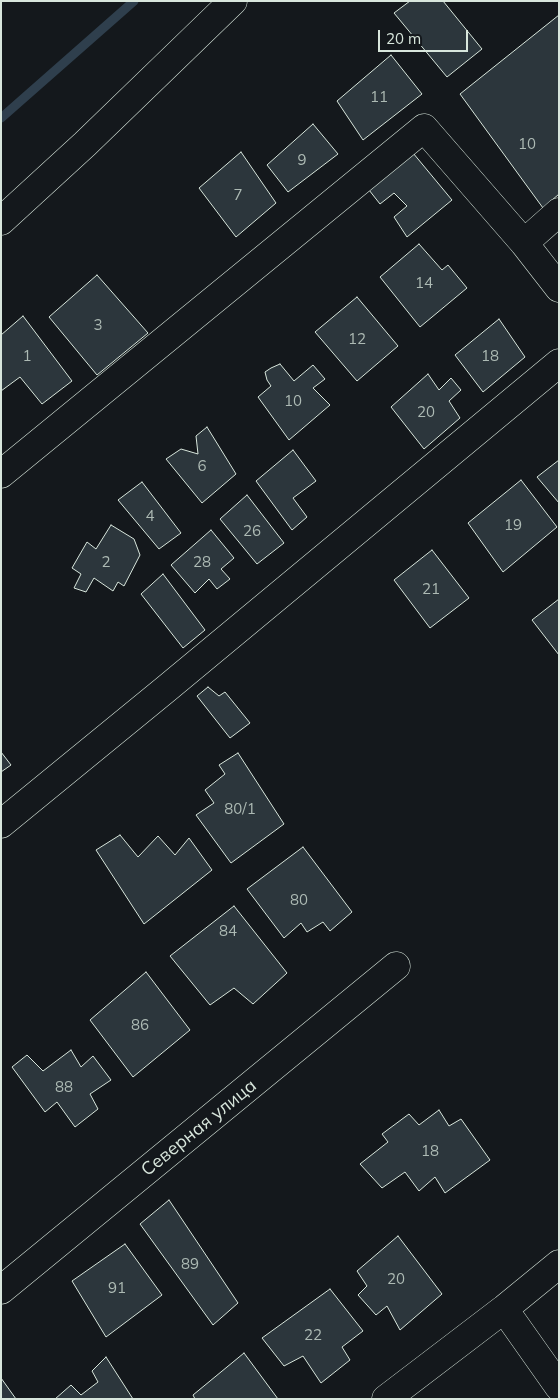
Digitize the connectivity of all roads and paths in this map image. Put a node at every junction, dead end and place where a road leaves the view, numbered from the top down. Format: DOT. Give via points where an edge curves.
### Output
graph roads {
  1 [pos="233,1"];
  2 [pos="559,212"];
  3 [pos="1,221"];
  4 [pos="524,243"];
  5 [pos="559,288"];
  6 [pos="559,363"];
  7 [pos="1,474"];
  8 [pos="1,824"];
  9 [pos="396,966"];
  10 [pos="559,1264"];
  11 [pos="1,1290"];
  12 [pos="504,1310"];
  13 [pos="559,1387"];
  14 [pos="386,1399"];
  1 -- 3 [label="street"];
  2 -- 4 [label="street"];
  4 -- 5 [label="street"];
  4 -- 7 [label="street" via="424,128"];
  6 -- 8 [label="street"];
  9 -- 11 [label="street, Северная улица"];
  10 -- 12 [label="street"];
  12 -- 13 [label="street"];
  12 -- 14 [label="street"];
}
